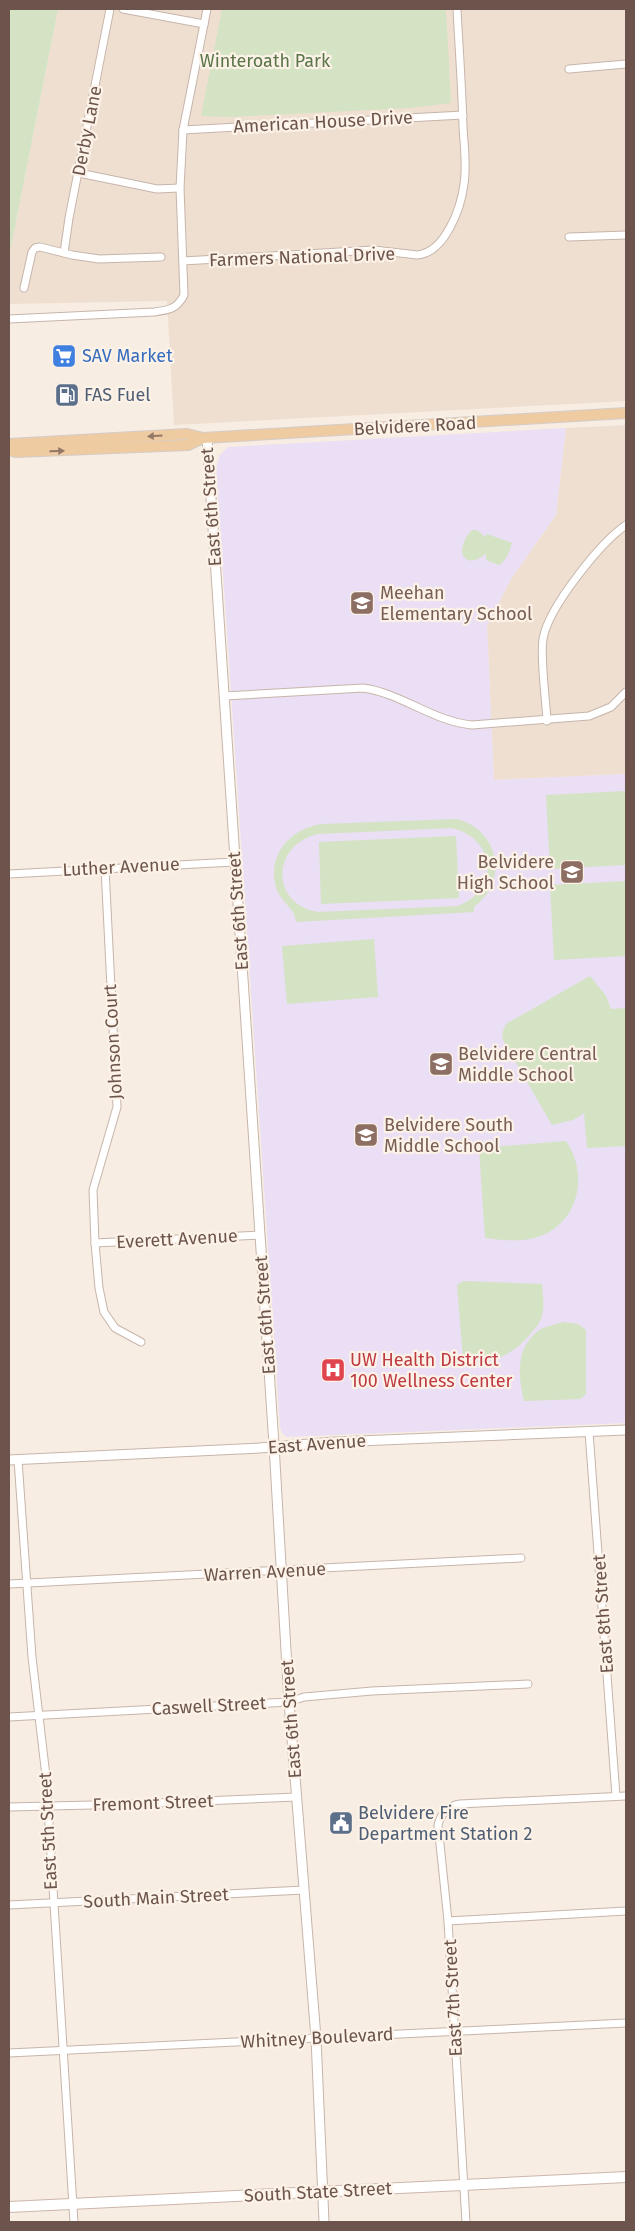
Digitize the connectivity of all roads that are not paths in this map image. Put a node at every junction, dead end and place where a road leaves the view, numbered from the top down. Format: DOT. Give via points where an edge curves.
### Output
graph roads {
  1 [pos="110,9"];
  2 [pos="123,9"];
  3 [pos="206,9"];
  4 [pos="457,9"];
  5 [pos="204,24"];
  6 [pos="626,64"];
  7 [pos="569,69"];
  8 [pos="463,115"];
  9 [pos="183,130"];
  10 [pos="79,173"];
  11 [pos="180,188"];
  12 [pos="626,235"];
  13 [pos="569,237"];
  14 [pos="64,253"];
  15 [pos="161,257"];
  16 [pos="183,262"];
  17 [pos="24,288"];
  18 [pos="9,320"];
  19 [pos="626,414"];
  20 [pos="205,438"];
  21 [pos="9,444"];
  22 [pos="9,450"];
  23 [pos="626,525"];
  24 [pos="626,692"];
  25 [pos="224,696"];
  26 [pos="547,720"];
  27 [pos="234,862"];
  28 [pos="105,868"];
  29 [pos="9,874"];
  30 [pos="260,1235"];
  31 [pos="96,1243"];
  32 [pos="141,1342"];
  33 [pos="626,1430"];
  34 [pos="589,1432"];
  35 [pos="274,1445"];
  36 [pos="13,1460"];
  37 [pos="521,1558"];
  38 [pos="280,1572"];
  39 [pos="27,1583"];
  40 [pos="9,1584"];
  41 [pos="528,1684"];
  42 [pos="289,1702"];
  43 [pos="38,1716"];
  44 [pos="9,1717"];
  45 [pos="616,1796"];
  46 [pos="626,1796"];
  47 [pos="296,1797"];
  48 [pos="48,1805"];
  49 [pos="9,1806"];
  50 [pos="304,1890"];
  51 [pos="52,1903"];
  52 [pos="9,1905"];
  53 [pos="626,1910"];
  54 [pos="448,1921"];
  55 [pos="626,2023"];
  56 [pos="455,2032"];
  57 [pos="316,2038"];
  58 [pos="62,2050"];
  59 [pos="9,2053"];
  60 [pos="626,2177"];
  61 [pos="463,2185"];
  62 [pos="322,2192"];
  63 [pos="73,2203"];
  64 [pos="9,2207"];
  65 [pos="74,2222"];
  66 [pos="324,2222"];
  67 [pos="466,2222"];
  1 -- 10 [label="street, Derby Lane"];
  2 -- 5 [label="street"];
  3 -- 5 [label="street"];
  4 -- 8 [label="street"];
  5 -- 9 [label="street"];
  6 -- 7 [label="street"];
  8 -- 9 [label="street, American House Drive"];
  8 -- 16 [label="street, Farmers National Drive" via="464,184 456,213 434,249 424,254 374,250"];
  9 -- 11 [label="street"];
  10 -- 11 [label="street" via="158,189"];
  10 -- 14 [label="street, Derby Lane"];
  11 -- 16 [label="street"];
  12 -- 13 [label="street"];
  14 -- 15 [label="street" via="99,259"];
  14 -- 17 [label="street" via="35,248"];
  16 -- 18 [label="street" via="184,295 171,310"];
  19 -- 20 [label="main road, Belvidere Road"];
  20 -- 21 [label="main road, Belvidere Road, one-way" via="187,434"];
  22 -- 20 [label="main road, Belvidere Road, one-way" via="188,445"];
  20 -- 25 [label="street, East 6th Street"];
  23 -- 26 [label="street" via="604,545 561,599 548,621 542,643"];
  24 -- 26 [label="street" via="611,707 598,714"];
  25 -- 26 [label="street" via="363,688 381,692 454,723 472,725"];
  25 -- 27 [label="street, East 6th Street"];
  27 -- 28 [label="street, Luther Avenue"];
  27 -- 30 [label="street, East 6th Street"];
  28 -- 29 [label="street, Luther Avenue"];
  28 -- 31 [label="street, Johnson Court" via="117,1107 93,1190"];
  30 -- 31 [label="street, Everett Avenue"];
  30 -- 35 [label="street, East 6th Street"];
  31 -- 32 [label="street, Johnson Court" via="104,1312 115,1328"];
  33 -- 34 [label="street, East Avenue"];
  34 -- 35 [label="street, East Avenue"];
  34 -- 45 [label="street, East 8th Street"];
  35 -- 36 [label="street, East Avenue"];
  35 -- 38 [label="street, East 6th Street"];
  36 -- 39 [label="street, East 5th Street"];
  37 -- 38 [label="street, Warren Avenue"];
  38 -- 39 [label="street, Warren Avenue"];
  38 -- 42 [label="street, East 6th Street"];
  39 -- 40 [label="street, Warren Avenue"];
  39 -- 43 [label="street, East 5th Street"];
  41 -- 42 [label="street, Caswell Street" via="372,1691 304,1697"];
  42 -- 43 [label="street, Caswell Street"];
  42 -- 47 [label="street, East 6th Street"];
  43 -- 44 [label="street, Caswell Street"];
  43 -- 48 [label="street, East 5th Street"];
  45 -- 46 [label="street"];
  45 -- 54 [label="street, East 7th Street" via="452,1806 444,1812 438,1825"];
  47 -- 48 [label="street, Fremont Street"];
  47 -- 50 [label="street, East 6th Street"];
  48 -- 49 [label="street, Fremont Street"];
  48 -- 51 [label="street, East 5th Street"];
  50 -- 51 [label="street, South Main Street"];
  50 -- 57 [label="street, East 6th Street"];
  51 -- 52 [label="street, South Main Street"];
  51 -- 58 [label="street, East 5th Street"];
  53 -- 54 [label="street"];
  54 -- 56 [label="street, East 7th Street"];
  55 -- 56 [label="street, Whitney Boulevard"];
  56 -- 57 [label="street, Whitney Boulevard"];
  56 -- 61 [label="street, East 7th Street"];
  57 -- 58 [label="street, Whitney Boulevard"];
  57 -- 62 [label="street, East 6th Street"];
  58 -- 59 [label="street, Whitney Boulevard"];
  58 -- 63 [label="street, East 5th Street"];
  60 -- 61 [label="main road, South State Street"];
  61 -- 62 [label="main road, South State Street"];
  61 -- 67 [label="street, East 7th Street"];
  62 -- 63 [label="main road, South State Street"];
  62 -- 66 [label="street, East 6th Street"];
  63 -- 64 [label="main road, South State Street"];
  63 -- 65 [label="street, East 5th Street"];
}
